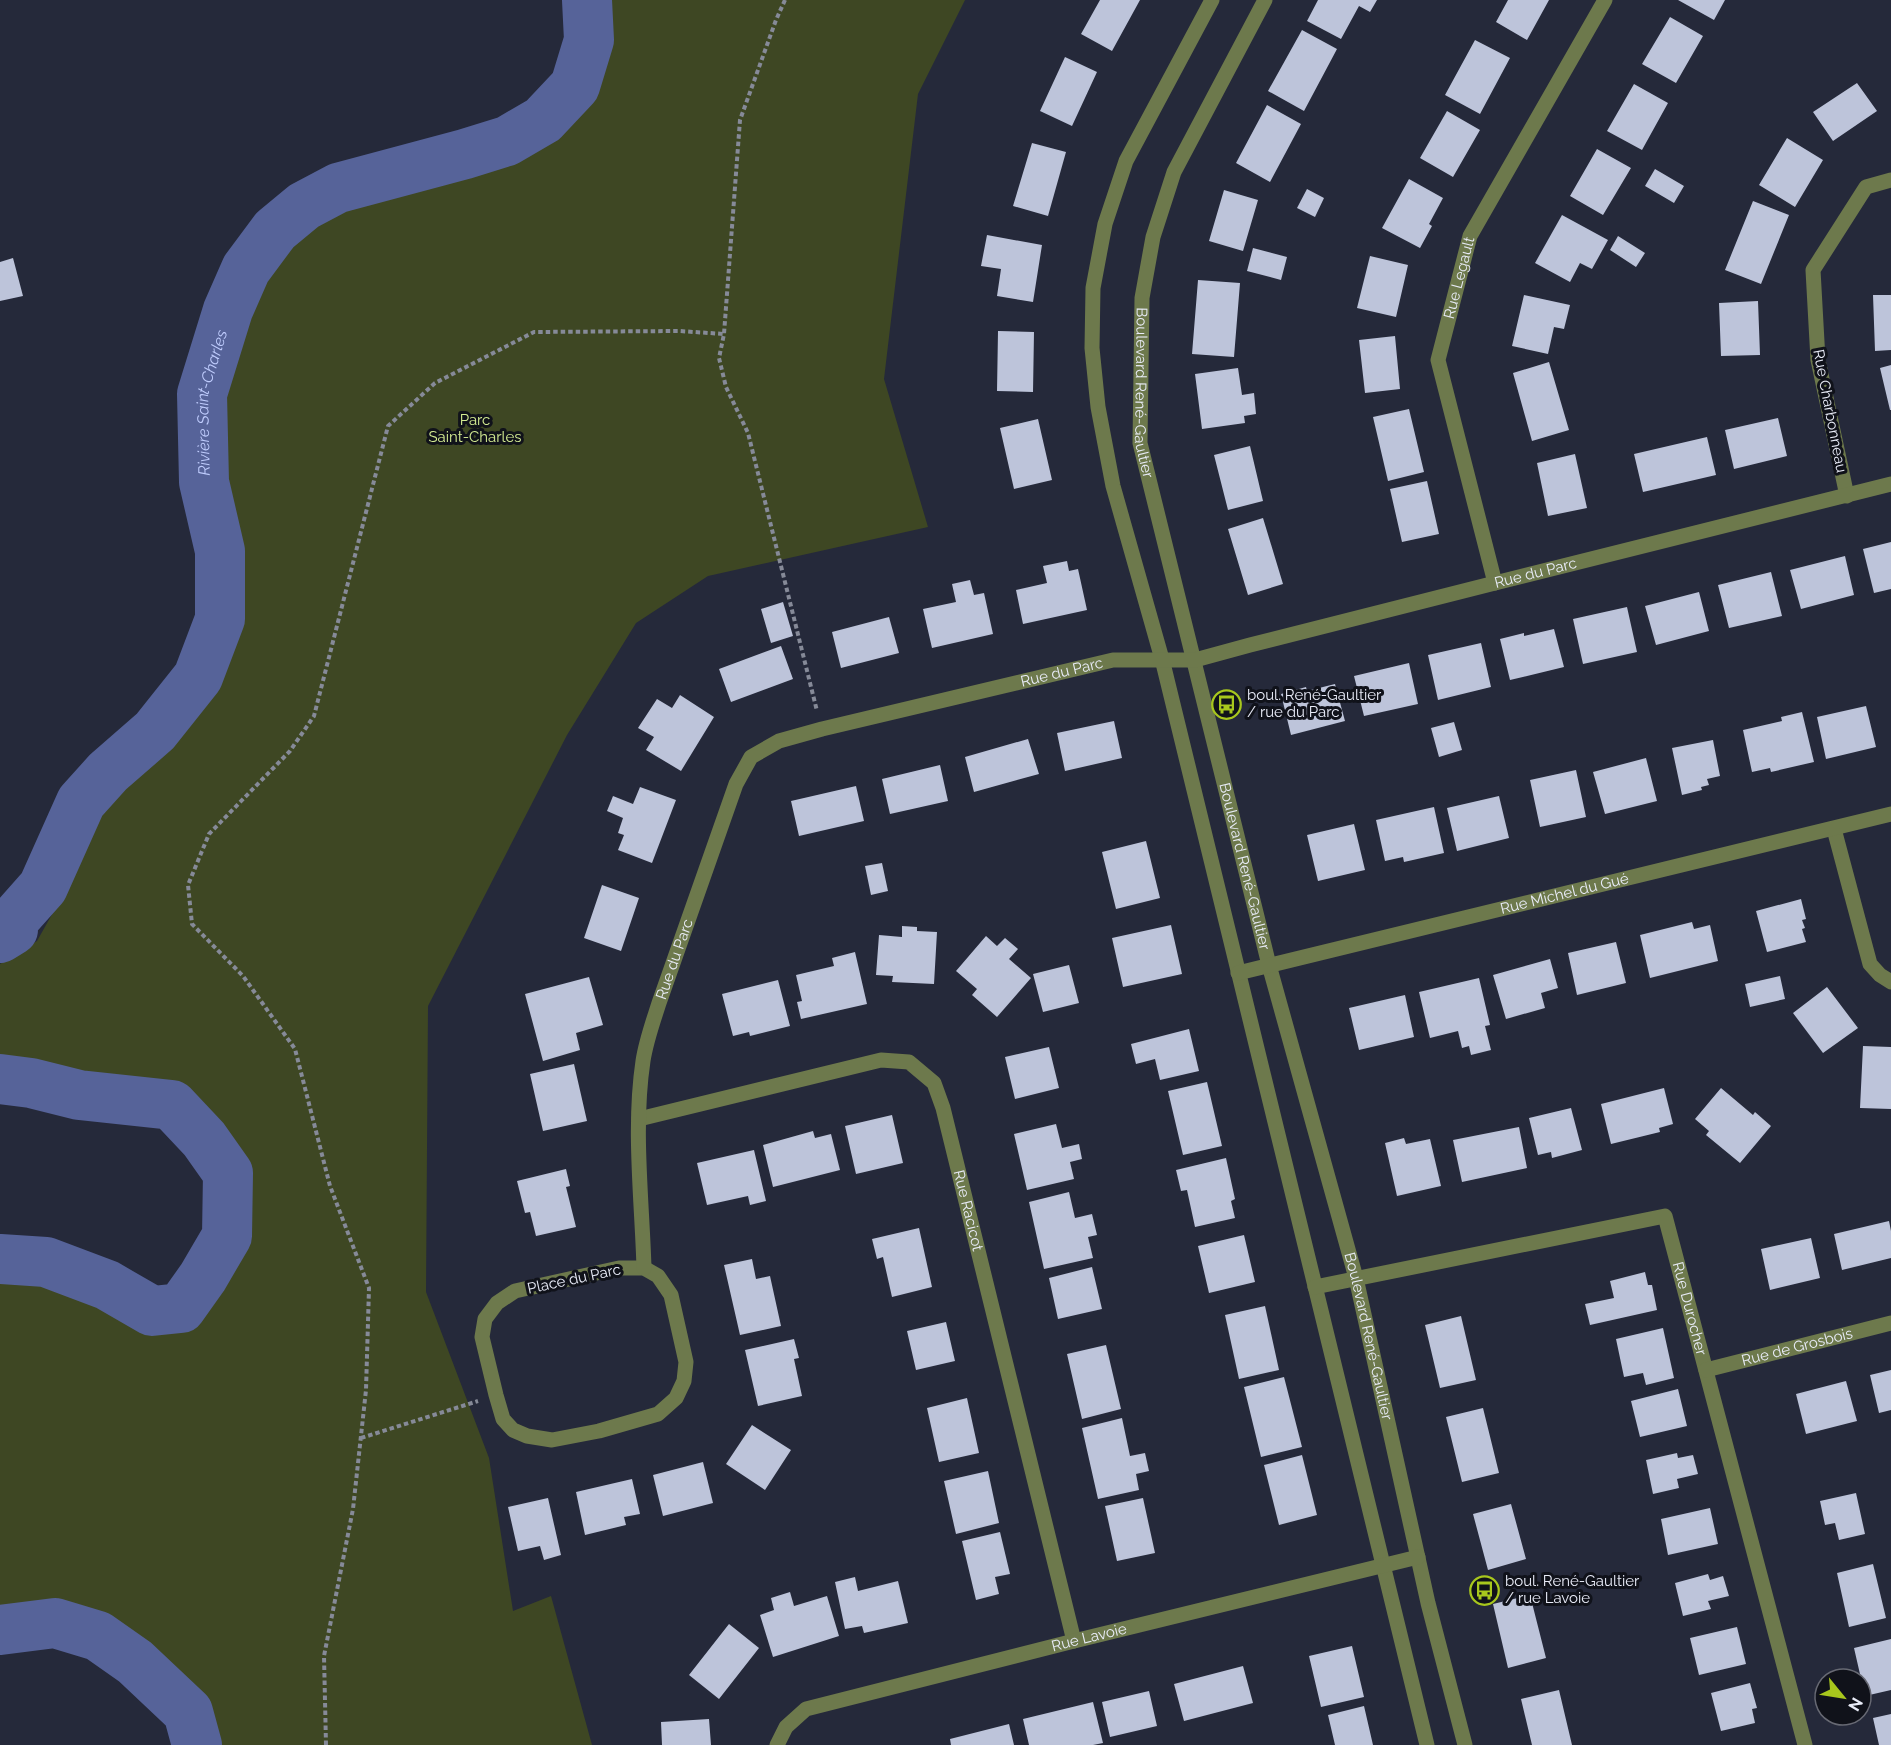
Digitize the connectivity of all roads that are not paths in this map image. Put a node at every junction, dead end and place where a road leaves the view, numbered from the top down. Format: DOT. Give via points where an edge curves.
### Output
graph roads {
  1 [pos="1212,0"];
  2 [pos="1264,0"];
  3 [pos="1605,0"];
  4 [pos="1891,180"];
  5 [pos="1891,484"];
  6 [pos="1847,496"];
  7 [pos="1495,583"];
  8 [pos="1162,659"];
  9 [pos="1195,660"];
  10 [pos="1891,814"];
  11 [pos="1834,829"];
  12 [pos="1269,964"];
  13 [pos="1238,972"];
  14 [pos="1891,982"];
  15 [pos="639,1119"];
  16 [pos="644,1268"];
  17 [pos="1356,1278"];
  18 [pos="1315,1287"];
  19 [pos="1891,1323"];
  20 [pos="1706,1370"];
  21 [pos="1418,1557"];
  22 [pos="1383,1565"];
  23 [pos="1074,1641"];
  24 [pos="777,1745"];
  25 [pos="1427,1745"];
  26 [pos="1465,1745"];
  27 [pos="1805,1745"];
  1 -- 8 [label="street, Boulevard René-Gaultier" via="1126,161 1105,224 1094,288 1092,348 1098,407 1113,486"];
  2 -- 9 [label="street, Boulevard René-Gaultier" via="1174,172 1153,237 1142,298 1140,443"];
  3 -- 7 [label="street, Rue Legault" via="1470,236 1438,360"];
  4 -- 6 [label="street, Rue Charbonneau" via="1866,187 1813,270 1818,360"];
  5 -- 6 [label="street, Rue du Parc"];
  6 -- 7 [label="street, Rue du Parc"];
  7 -- 9 [label="street, Rue du Parc"];
  8 -- 9 [label="street, Rue du Parc"];
  8 -- 13 [label="street, Boulevard René-Gaultier"];
  8 -- 15 [label="street, Rue du Parc" via="1113,660 822,729 779,741 751,757 736,784 650,1031 643,1060"];
  9 -- 12 [label="street, Boulevard René-Gaultier"];
  10 -- 11 [label="street, Rue Michel du Gué"];
  11 -- 12 [label="street, Rue Michel du Gué"];
  11 -- 14 [label="street" via="1870,964"];
  12 -- 13 [label="street, Rue Michel du Gué"];
  12 -- 17 [label="street, Boulevard René-Gaultier"];
  13 -- 18 [label="street, Boulevard René-Gaultier"];
  15 -- 16 [label="street, Rue du Parc"];
  15 -- 23 [label="street, Rue Racicot" via="881,1060 909,1062 934,1083 944,1108"];
  16 -- 16 [label="street, Place du Parc" via="619,1268 515,1291 497,1303 485,1319 482,1337 503,1419 513,1430 552,1440 599,1431 658,1414 676,1398 684,1381 686,1362 671,1295 658,1276"];
  17 -- 18 [label="street, Rue Durocher"];
  17 -- 20 [label="street, Rue Durocher" via="1665,1216"];
  17 -- 21 [label="street, Boulevard René-Gaultier"];
  18 -- 22 [label="street, Boulevard René-Gaultier"];
  19 -- 20 [label="street, Rue de Grosbois"];
  20 -- 27 [label="street, Rue Durocher"];
  21 -- 22 [label="street, Rue Lavoie"];
  21 -- 26 [label="street, Boulevard René-Gaultier"];
  22 -- 23 [label="street, Rue Lavoie"];
  22 -- 25 [label="street, Boulevard René-Gaultier"];
  23 -- 24 [label="street, Rue Lavoie" via="806,1708 786,1727"];
}
